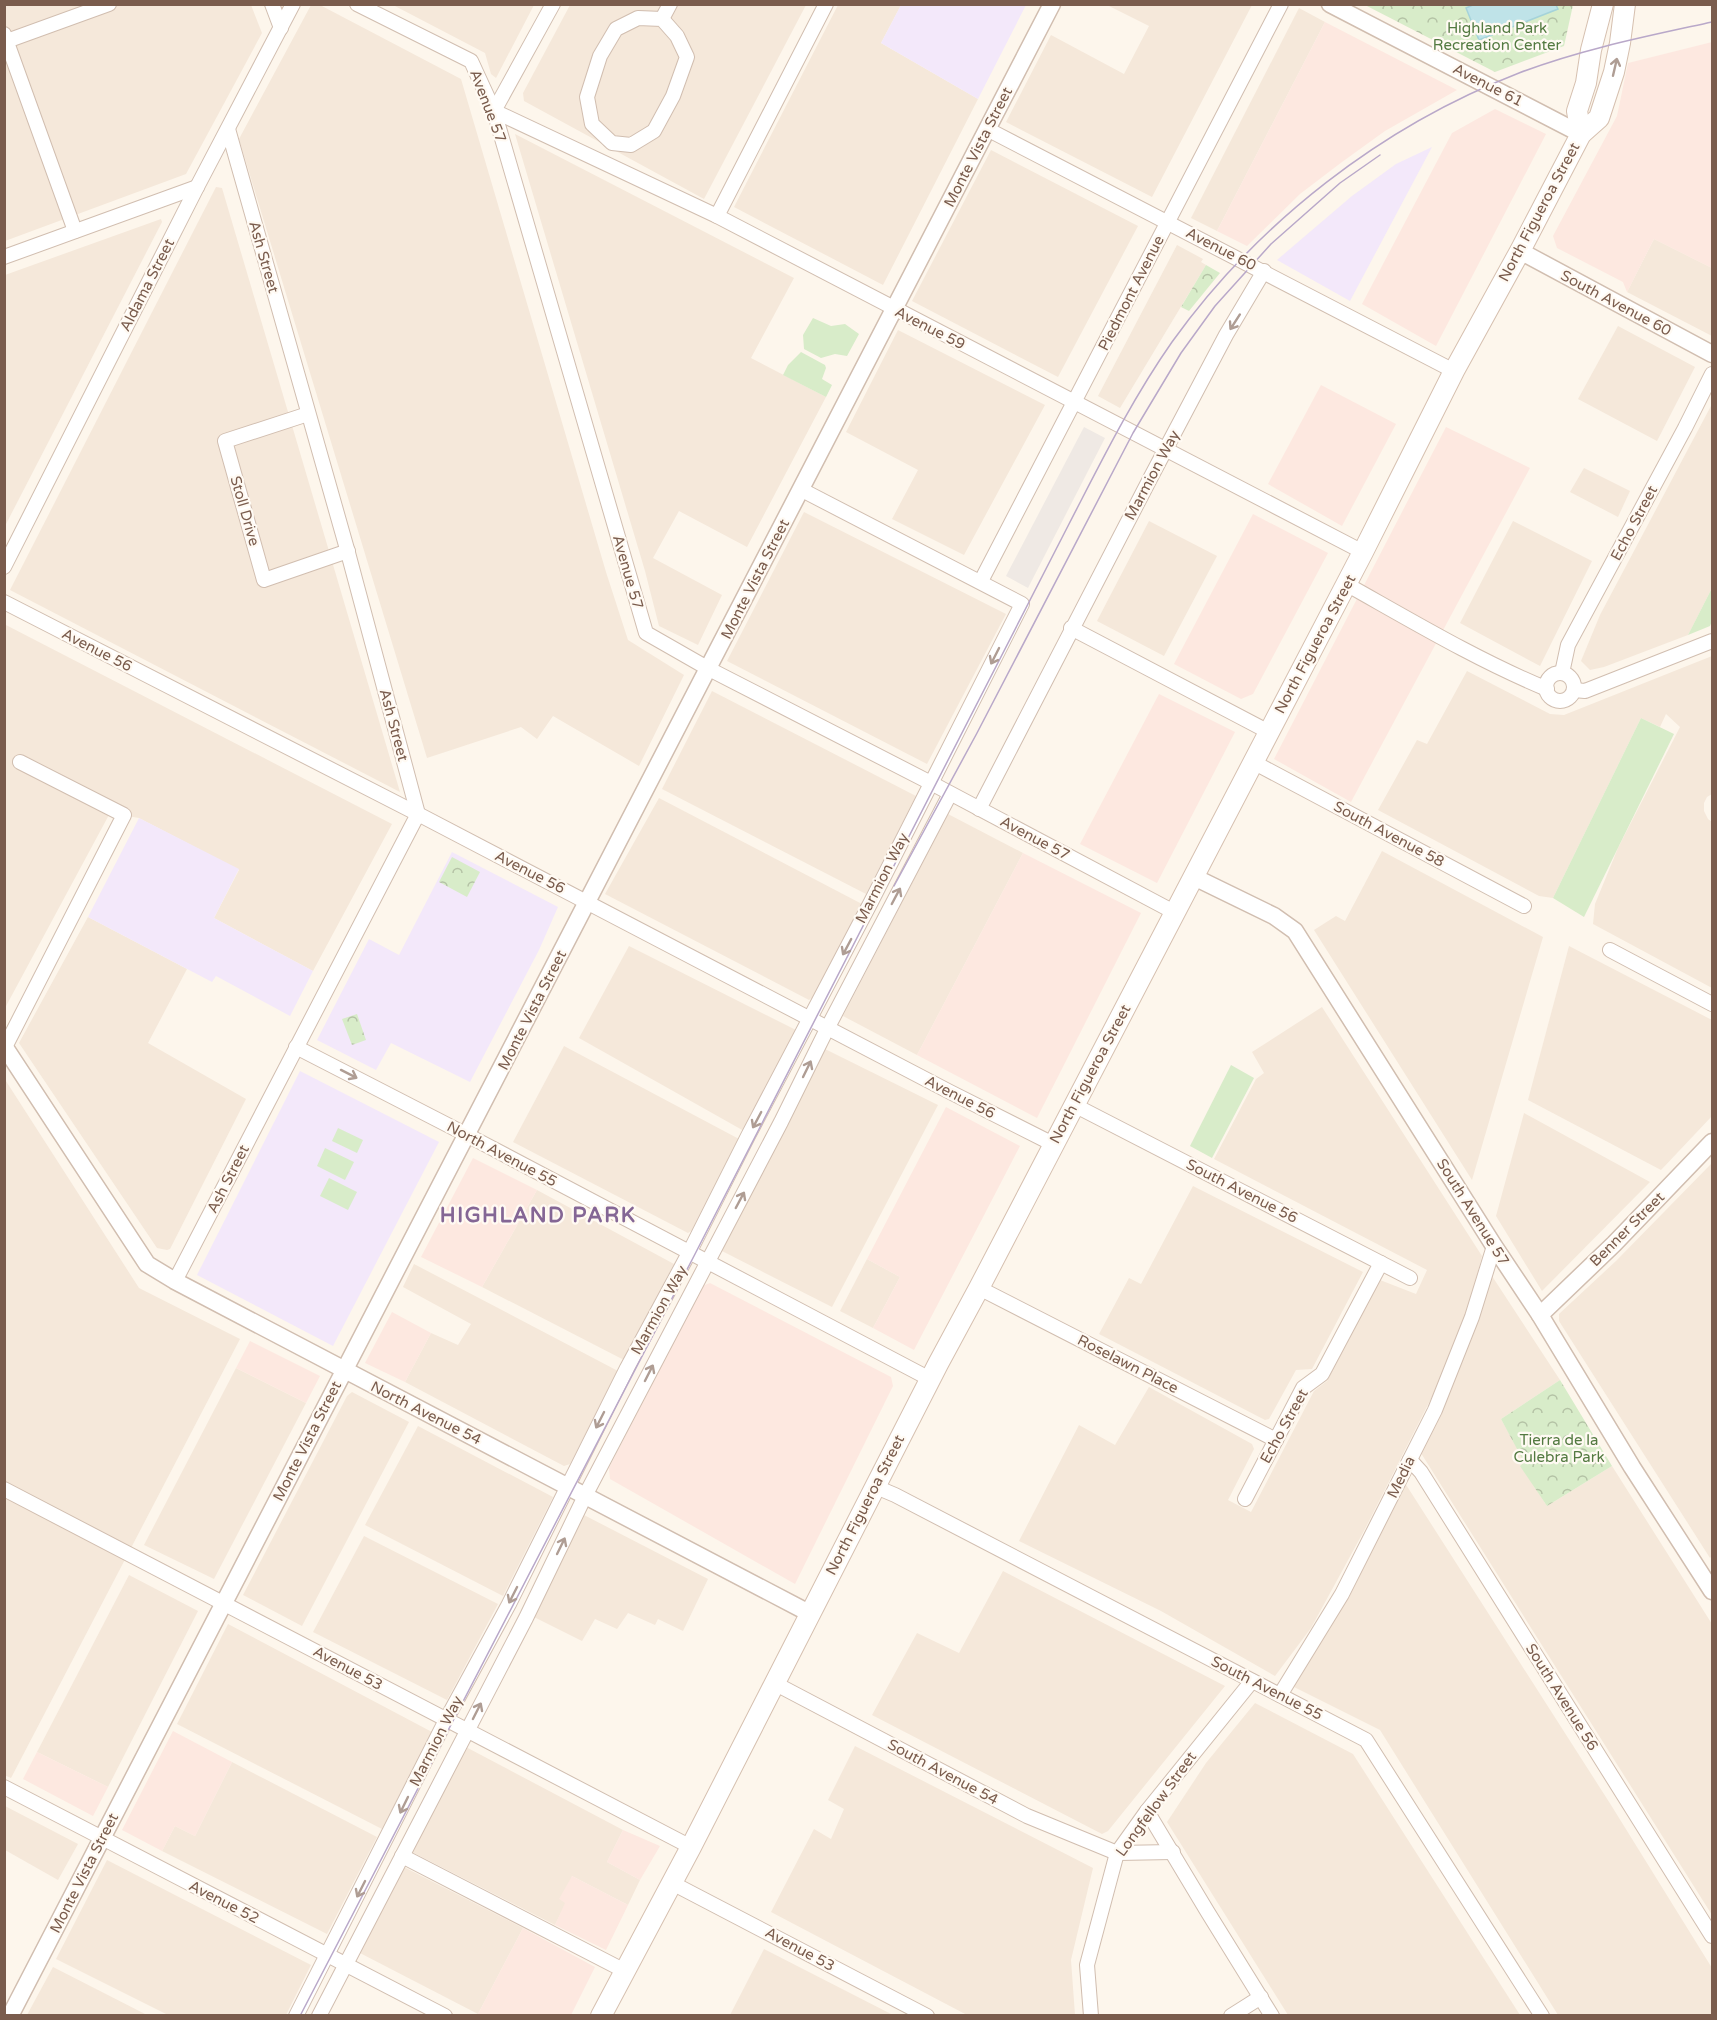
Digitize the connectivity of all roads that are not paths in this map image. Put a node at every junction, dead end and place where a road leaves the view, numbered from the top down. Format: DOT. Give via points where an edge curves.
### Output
graph roads {
  1 [pos="109,4"];
  2 [pos="272,4"];
  3 [pos="293,4"];
  4 [pos="357,4"];
  5 [pos="553,4"];
  6 [pos="670,4"];
  7 [pos="826,4"];
  8 [pos="1052,4"];
  9 [pos="1281,4"];
  10 [pos="1330,4"];
  11 [pos="1602,4"];
  12 [pos="1625,4"];
  13 [pos="662,19"];
  14 [pos="281,28"];
  15 [pos="5,39"];
  16 [pos="494,111"];
  17 [pos="228,129"];
  18 [pos="987,129"];
  19 [pos="1581,134"];
  20 [pos="612,143"];
  21 [pos="602,161"];
  22 [pos="197,186"];
  23 [pos="717,216"];
  24 [pos="1168,223"];
  25 [pos="75,231"];
  26 [pos="1520,251"];
  27 [pos="4,257"];
  28 [pos="1264,271"];
  29 [pos="894,309"];
  30 [pos="1713,354"];
  31 [pos="1454,371"];
  32 [pos="1713,374"];
  33 [pos="1075,402"];
  34 [pos="308,414"];
  35 [pos="1165,450"];
  36 [pos="801,490"];
  37 [pos="348,551"];
  38 [pos="1363,552"];
  39 [pos="4,567"];
  40 [pos="981,581"];
  41 [pos="1346,584"];
  42 [pos="4,602"];
  43 [pos="1071,628"];
  44 [pos="1713,640"];
  45 [pos="709,669"];
  46 [pos="1562,673"];
  47 [pos="1547,688"];
  48 [pos="1574,690"];
  49 [pos="1269,732"];
  50 [pos="20,762"];
  51 [pos="1253,762"];
  52 [pos="931,783"];
  53 [pos="950,794"];
  54 [pos="979,809"];
  55 [pos="418,814"];
  56 [pos="1194,877"];
  57 [pos="588,902"];
  58 [pos="1524,906"];
  59 [pos="1174,912"];
  60 [pos="1610,950"];
  61 [pos="1713,1004"];
  62 [pos="810,1018"];
  63 [pos="828,1027"];
  64 [pos="297,1047"];
  65 [pos="5,1048"];
  66 [pos="1074,1105"];
  67 [pos="467,1135"];
  68 [pos="1713,1142"];
  69 [pos="1053,1144"];
  70 [pos="1494,1246"];
  71 [pos="689,1253"];
  72 [pos="707,1262"];
  73 [pos="1381,1263"];
  74 [pos="1410,1278"];
  75 [pos="175,1281"];
  76 [pos="980,1288"];
  77 [pos="1540,1315"];
  78 [pos="344,1370"];
  79 [pos="930,1379"];
  80 [pos="1276,1440"];
  81 [pos="1410,1460"];
  82 [pos="568,1486"];
  83 [pos="876,1488"];
  84 [pos="4,1489"];
  85 [pos="586,1494"];
  86 [pos="1245,1499"];
  87 [pos="1710,1582"];
  88 [pos="224,1604"];
  89 [pos="809,1613"];
  90 [pos="1252,1681"];
  91 [pos="774,1683"];
  92 [pos="1280,1695"];
  93 [pos="446,1720"];
  94 [pos="467,1731"];
  95 [pos="4,1787"];
  96 [pos="1147,1811"];
  97 [pos="102,1838"];
  98 [pos="691,1847"];
  99 [pos="1173,1852"];
  100 [pos="1117,1853"];
  101 [pos="402,1856"];
  102 [pos="672,1882"];
  103 [pos="1713,1936"];
  104 [pos="327,1955"];
  105 [pos="346,1964"];
  106 [pos="625,1971"];
  107 [pos="1261,1997"];
  108 [pos="10,2016"];
  109 [pos="296,2016"];
  110 [pos="319,2016"];
  111 [pos="445,2016"];
  112 [pos="601,2016"];
  113 [pos="927,2016"];
  114 [pos="1091,2016"];
  115 [pos="1231,2016"];
  116 [pos="1272,2016"];
  117 [pos="1542,2016"];
  1 -- 15 [label="street"];
  2 -- 14 [label="street"];
  3 -- 14 [label="street, Aldama Street"];
  4 -- 16 [label="street, Avenue 57" via="471,61"];
  5 -- 16 [label="street"];
  6 -- 13 [label="street"];
  7 -- 23 [label="street"];
  8 -- 18 [label="street, Monte Vista Street"];
  9 -- 24 [label="street, Piedmont Avenue"];
  10 -- 19 [label="street, Avenue 61"];
  11 -- 19 [label="main road, North Figueroa Street" via="1577,111"];
  19 -- 12 [label="main road, North Figueroa Street, one-way" via="1599,118 1607,95"];
  13 -- 20 [label="street" via="677,36 687,57 673,96 654,131 631,146"];
  13 -- 20 [label="street" via="638,18 616,29 600,56 587,97 592,124"];
  14 -- 17 [label="street, Aldama Street"];
  15 -- 25 [label="street"];
  16 -- 21 [label="street, Avenue 59"];
  16 -- 45 [label="street, Avenue 57" via="646,633"];
  17 -- 22 [label="street, Aldama Street"];
  17 -- 34 [label="street, Ash Street"];
  18 -- 24 [label="street, Avenue 60"];
  18 -- 29 [label="street, Monte Vista Street"];
  19 -- 26 [label="main road, North Figueroa Street"];
  20 -- 21 [label="street"];
  21 -- 23 [label="street, Avenue 59"];
  22 -- 25 [label="street"];
  22 -- 39 [label="street, Aldama Street"];
  23 -- 29 [label="street, Avenue 59"];
  24 -- 28 [label="street, Avenue 60"];
  24 -- 33 [label="street, Piedmont Avenue"];
  25 -- 27 [label="street"];
  26 -- 30 [label="street, South Avenue 60"];
  26 -- 31 [label="main road, North Figueroa Street"];
  28 -- 31 [label="street, Avenue 60"];
  28 -- 35 [label="street, Marmion Way, one-way"];
  29 -- 33 [label="street, Avenue 59"];
  29 -- 36 [label="street, Monte Vista Street"];
  31 -- 38 [label="main road, North Figueroa Street"];
  32 -- 46 [label="street, Echo Street" via="1568,645"];
  33 -- 35 [label="street, Avenue 59"];
  33 -- 40 [label="street, Piedmont Avenue"];
  34 -- 37 [label="street, Ash Street"];
  34 -- 37 [label="street, Stoll Drive" via="225,441 264,580"];
  35 -- 38 [label="street, Avenue 59"];
  35 -- 43 [label="street, Marmion Way"];
  36 -- 40 [label="street"];
  36 -- 45 [label="street, Monte Vista Street"];
  37 -- 55 [label="street, Ash Street"];
  38 -- 41 [label="main road, North Figueroa Street"];
  40 -- 52 [label="street, Marmion Way, one-way" via="1022,604"];
  41 -- 47 [label="street" via="1516,676"];
  41 -- 49 [label="main road, North Figueroa Street"];
  42 -- 55 [label="street, Avenue 56"];
  43 -- 49 [label="street"];
  43 -- 54 [label="street, Marmion Way"];
  44 -- 48 [label="street" via="1585,691"];
  45 -- 52 [label="street, Avenue 57"];
  45 -- 57 [label="street, Monte Vista Street"];
  46 -- 47 [label="street" via="1551,677"];
  46 -- 48 [label="street" via="1570,677"];
  47 -- 48 [label="street" via="1551,697 1560,701 1569,698"];
  49 -- 51 [label="main road, North Figueroa Street"];
  50 -- 65 [label="street" via="124,815"];
  51 -- 56 [label="main road, North Figueroa Street"];
  51 -- 58 [label="street, South Avenue 58"];
  52 -- 53 [label="street, Avenue 57"];
  52 -- 62 [label="street, Marmion Way, one-way"];
  53 -- 54 [label="street, Avenue 57"];
  63 -- 53 [label="street, Marmion Way, one-way"];
  54 -- 59 [label="street, Avenue 57"];
  55 -- 57 [label="street, Avenue 56"];
  55 -- 64 [label="street, Ash Street"];
  56 -- 59 [label="main road, North Figueroa Street"];
  56 -- 70 [label="street, South Avenue 57" via="1274,916 1295,931"];
  57 -- 62 [label="street, Avenue 56"];
  57 -- 67 [label="street, Monte Vista Street"];
  59 -- 66 [label="main road, North Figueroa Street"];
  60 -- 61 [label="street"];
  62 -- 63 [label="street, Avenue 56"];
  62 -- 71 [label="street, Marmion Way, one-way"];
  63 -- 69 [label="street, Avenue 56"];
  72 -- 63 [label="street, Marmion Way, one-way"];
  64 -- 67 [label="street, North Avenue 55, one-way"];
  64 -- 75 [label="street, Ash Street"];
  65 -- 75 [label="street, North Avenue 54" via="147,1264"];
  66 -- 69 [label="main road, North Figueroa Street"];
  66 -- 73 [label="street, South Avenue 56"];
  67 -- 71 [label="street, North Avenue 55"];
  67 -- 78 [label="street, Monte Vista Street"];
  68 -- 77 [label="street, Benner Street"];
  69 -- 76 [label="main road, North Figueroa Street"];
  70 -- 77 [label="street, South Avenue 57"];
  70 -- 81 [label="street, Media" via="1449,1378"];
  71 -- 72 [label="street, North Avenue 55"];
  71 -- 82 [label="street, Marmion Way, one-way"];
  72 -- 79 [label="street, North Avenue 55"];
  85 -- 72 [label="street, Marmion Way, one-way"];
  73 -- 74 [label="street, South Avenue 56"];
  73 -- 80 [label="street, Echo Street" via="1322,1374 1303,1388"];
  75 -- 78 [label="street, North Avenue 54"];
  76 -- 79 [label="main road, North Figueroa Street"];
  76 -- 80 [label="street, Roselawn Place"];
  77 -- 87 [label="street, South Avenue 57" via="1632,1467"];
  78 -- 82 [label="street, North Avenue 54"];
  78 -- 88 [label="street, Monte Vista Street"];
  79 -- 83 [label="main road, North Figueroa Street"];
  80 -- 86 [label="street, Echo Street"];
  81 -- 92 [label="street, Media" via="1342,1594"];
  81 -- 103 [label="street, South Avenue 56"];
  82 -- 85 [label="street, North Avenue 54"];
  82 -- 93 [label="street, Marmion Way, one-way"];
  83 -- 89 [label="main road, North Figueroa Street"];
  83 -- 90 [label="street, South Avenue 55"];
  84 -- 88 [label="street, Avenue 53"];
  85 -- 89 [label="street, North Avenue 54"];
  94 -- 85 [label="street, Marmion Way, one-way"];
  88 -- 93 [label="street, Avenue 53"];
  88 -- 97 [label="street, Monte Vista Street"];
  89 -- 91 [label="main road, North Figueroa Street"];
  90 -- 92 [label="street, South Avenue 55"];
  90 -- 96 [label="street, Longfellow Street"];
  91 -- 98 [label="main road, North Figueroa Street"];
  91 -- 100 [label="street, South Avenue 54" via="1027,1816"];
  92 -- 117 [label="street, South Avenue 55" via="1371,1744"];
  93 -- 94 [label="street, Avenue 53"];
  93 -- 104 [label="street, Marmion Way, one-way"];
  94 -- 98 [label="street, Avenue 53"];
  94 -- 101 [label="street, Marmion Way"];
  95 -- 97 [label="street, Avenue 52"];
  96 -- 99 [label="street"];
  96 -- 100 [label="street, Longfellow Street"];
  97 -- 104 [label="street, Avenue 52"];
  97 -- 108 [label="street, Monte Vista Street"];
  98 -- 102 [label="main road, North Figueroa Street"];
  99 -- 100 [label="street"];
  99 -- 107 [label="street"];
  100 -- 114 [label="street, Longfellow Street" via="1087,1965"];
  101 -- 105 [label="street, Marmion Way"];
  101 -- 106 [label="street"];
  102 -- 106 [label="main road, North Figueroa Street"];
  102 -- 113 [label="street, Avenue 53"];
  104 -- 105 [label="street, Avenue 52"];
  104 -- 109 [label="street, Marmion Way"];
  105 -- 110 [label="street, Marmion Way"];
  105 -- 111 [label="street, Avenue 52"];
  106 -- 112 [label="main road, North Figueroa Street"];
  107 -- 115 [label="street"];
  107 -- 116 [label="street"];
}
